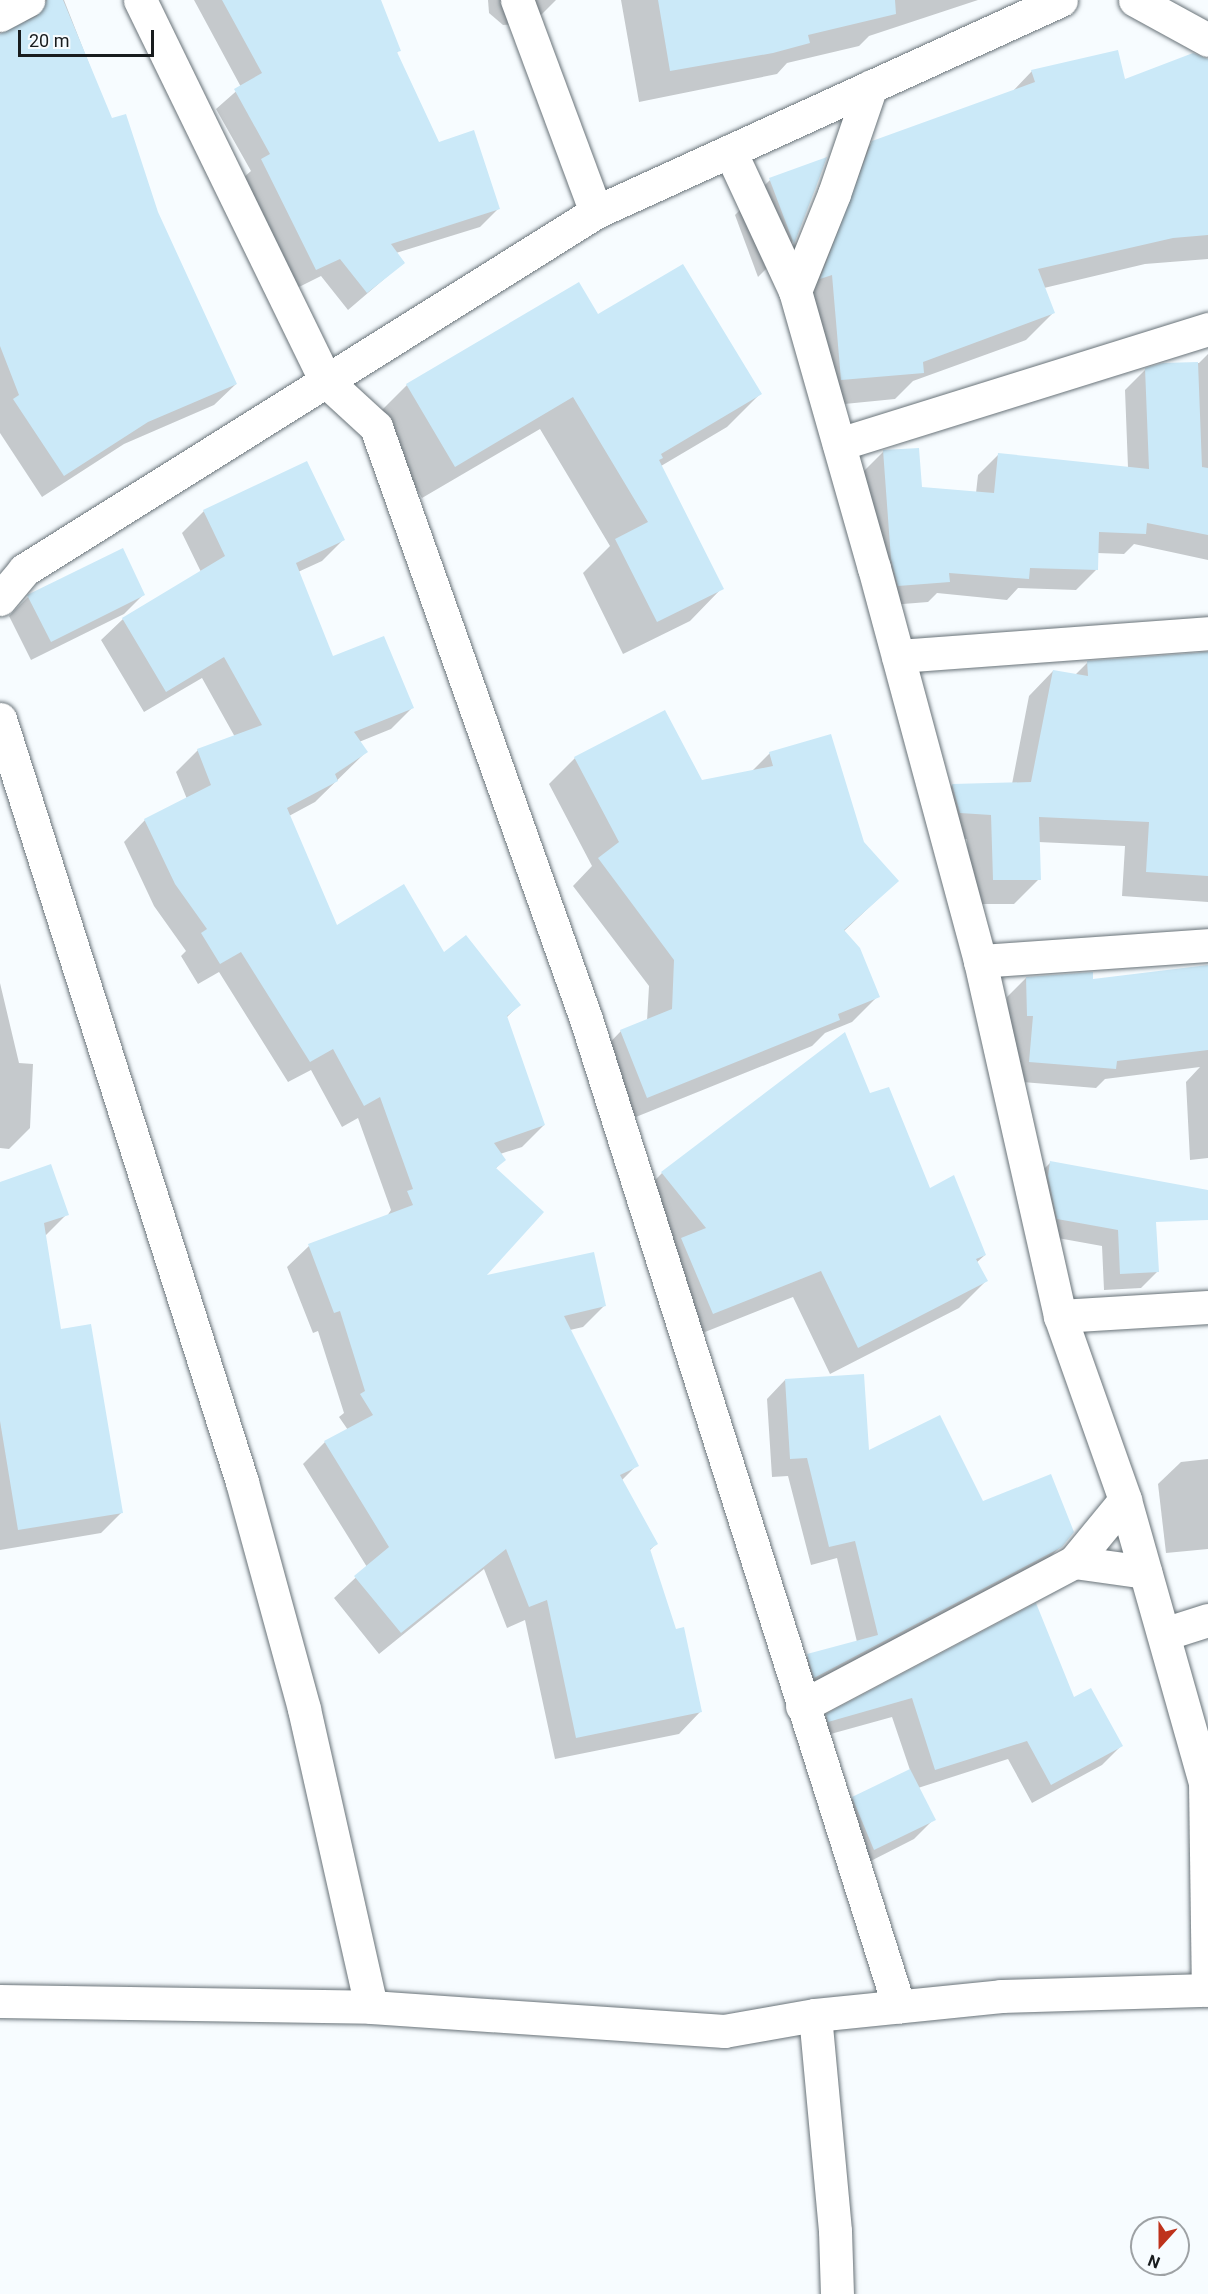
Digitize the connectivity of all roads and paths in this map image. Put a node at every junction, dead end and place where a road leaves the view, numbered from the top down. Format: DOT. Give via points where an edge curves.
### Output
graph roads {
  1 [pos="28,0"];
  2 [pos="140,0"];
  3 [pos="517,0"];
  4 [pos="1061,0"];
  5 [pos="1135,0"];
  6 [pos="0,15"];
  7 [pos="1208,40"];
  8 [pos="871,87"];
  9 [pos="730,151"];
  10 [pos="596,212"];
  11 [pos="795,291"];
  12 [pos="1208,329"];
  13 [pos="326,381"];
  14 [pos="839,444"];
  15 [pos="0,598"];
  16 [pos="1208,633"];
  17 [pos="898,656"];
  18 [pos="0,719"];
  19 [pos="1208,945"];
  20 [pos="980,962"];
  21 [pos="1208,1306"];
  22 [pos="1060,1316"];
  23 [pos="1125,1500"];
  24 [pos="1074,1562"];
  25 [pos="1145,1572"];
  26 [pos="1208,1620"];
  27 [pos="1164,1634"];
  28 [pos="802,1706"];
  29 [pos="1208,1990"];
  30 [pos="0,2001"];
  31 [pos="371,2007"];
  32 [pos="899,2007"];
  33 [pos="815,2015"];
  34 [pos="837,2294"];
  1 -- 6 [label="street"];
  2 -- 13 [label="street"];
  3 -- 10 [label="street"];
  4 -- 8 [label="street"];
  5 -- 7 [label="street"];
  8 -- 9 [label="street"];
  8 -- 11 [label="street"];
  9 -- 10 [label="street"];
  9 -- 11 [label="street"];
  10 -- 13 [label="street"];
  11 -- 14 [label="street"];
  12 -- 14 [label="street"];
  13 -- 15 [label="street" via="24,570"];
  13 -- 28 [label="street" via="376,427 380,438 586,1019"];
  14 -- 17 [label="street"];
  16 -- 17 [label="street"];
  17 -- 20 [label="street"];
  18 -- 31 [label="street" via="242,1482 304,1709"];
  19 -- 20 [label="street"];
  20 -- 22 [label="street"];
  21 -- 22 [label="street"];
  22 -- 23 [label="street"];
  23 -- 24 [label="street"];
  23 -- 25 [label="street"];
  24 -- 25 [label="street"];
  24 -- 28 [label="street"];
  25 -- 27 [label="street"];
  26 -- 27 [label="street"];
  27 -- 29 [label="street" via="1205,1782"];
  28 -- 32 [label="street"];
  29 -- 32 [label="street" via="1001,1996"];
  30 -- 31 [label="street"];
  31 -- 33 [label="street" via="724,2031"];
  32 -- 33 [label="street"];
  33 -- 34 [label="street" via="836,2231"];
}
